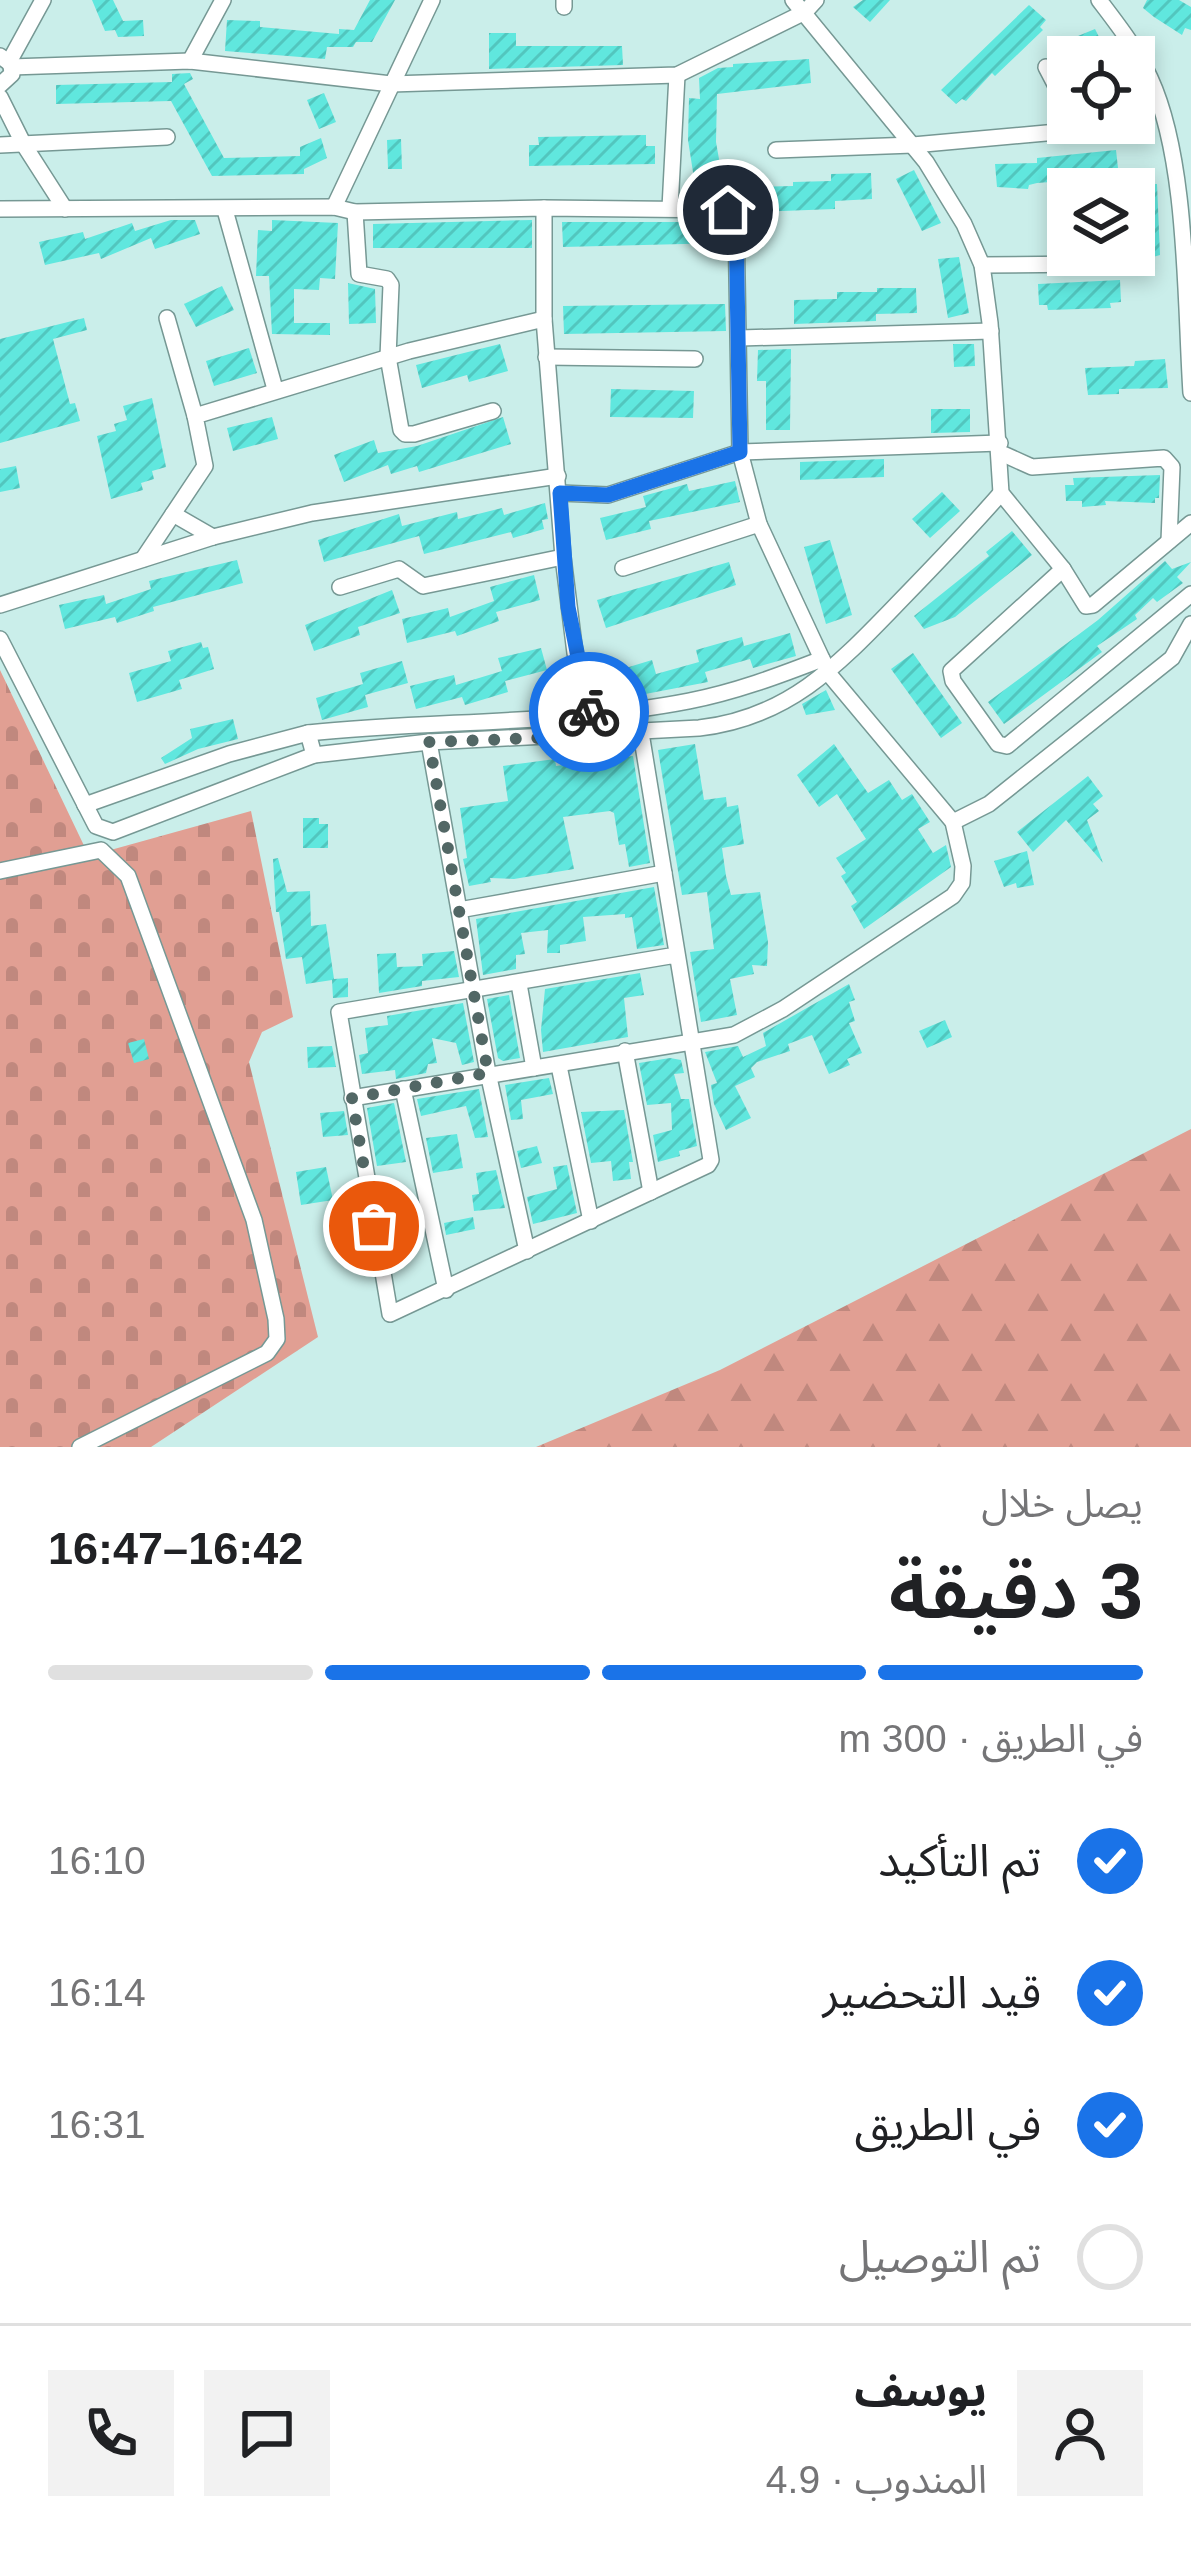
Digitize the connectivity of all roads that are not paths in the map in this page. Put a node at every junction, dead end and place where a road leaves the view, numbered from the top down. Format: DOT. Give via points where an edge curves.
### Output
graph roads {
  1 [pos="44,0"];
  2 [pos="223,0"];
  3 [pos="432,0"];
  4 [pos="1099,0"];
  5 [pos="805,4"];
  6 [pos="7,61"];
  7 [pos="190,61"];
  8 [pos="677,75"];
  9 [pos="391,84"];
  10 [pos="0,85"];
  11 [pos="0,97"];
  12 [pos="1047,133"];
  13 [pos="166,137"];
  14 [pos="0,145"];
  15 [pos="24,145"];
  16 [pos="913,145"];
  17 [pos="776,150"];
  18 [pos="334,208"];
  19 [pos="544,208"];
  20 [pos="670,208"];
  21 [pos="0,209"];
  22 [pos="65,209"];
  23 [pos="225,210"];
  24 [pos="355,212"];
  25 [pos="1047,264"];
  26 [pos="982,265"];
  27 [pos="1188,297"];
  28 [pos="167,318"];
  29 [pos="544,319"];
  30 [pos="991,331"];
  31 [pos="740,338"];
  32 [pos="388,357"];
  33 [pos="546,358"];
  34 [pos="694,359"];
  35 [pos="275,389"];
  36 [pos="1191,393"];
  37 [pos="493,411"];
  38 [pos="195,416"];
  39 [pos="1001,448"];
  40 [pos="740,452"];
  41 [pos="1032,467"];
  42 [pos="559,484"];
  43 [pos="1001,488"];
  44 [pos="173,514"];
  45 [pos="1191,523"];
  46 [pos="759,524"];
  47 [pos="213,537"];
  48 [pos="1169,541"];
  49 [pos="563,557"];
  50 [pos="142,560"];
  51 [pos="623,568"];
  52 [pos="1063,569"];
  53 [pos="340,587"];
  54 [pos="1191,594"];
  55 [pos="0,605"];
  56 [pos="1191,624"];
  57 [pos="0,640"];
  58 [pos="825,667"];
  59 [pos="589,713"];
  60 [pos="308,733"];
  61 [pos="640,733"];
  62 [pos="595,736"];
  63 [pos="429,742"];
  64 [pos="314,755"];
  65 [pos="85,805"];
  66 [pos="952,822"];
  67 [pos="0,871"];
  68 [pos="664,872"];
  69 [pos="459,910"];
  70 [pos="676,955"];
  71 [pos="519,984"];
  72 [pos="474,992"];
  73 [pos="693,1039"];
  74 [pos="625,1051"];
  75 [pos="560,1066"];
  76 [pos="534,1068"];
  77 [pos="488,1073"];
  78 [pos="403,1089"];
  79 [pos="352,1098"];
  80 [pos="651,1192"];
  81 [pos="591,1221"];
  82 [pos="527,1251"];
  83 [pos="446,1290"];
  84 [pos="80,1447"];
  1 -- 6 [label="street"];
  2 -- 7 [label="street"];
  3 -- 9 [label="street"];
  4 -- 27 [label="street" via="1150,77 1163,113"];
  5 -- 8 [label="street"];
  5 -- 16 [label="street"];
  6 -- 7 [label="street"];
  6 -- 10 [label="street" via="8,81"];
  7 -- 9 [label="street"];
  8 -- 9 [label="street"];
  8 -- 20 [label="street"];
  9 -- 18 [label="street"];
  11 -- 15 [label="street"];
  12 -- 16 [label="street"];
  13 -- 15 [label="street"];
  14 -- 15 [label="street"];
  15 -- 22 [label="street"];
  16 -- 17 [label="street"];
  16 -- 26 [label="street"];
  18 -- 23 [label="street"];
  18 -- 24 [label="street"];
  19 -- 20 [label="street"];
  19 -- 24 [label="street"];
  19 -- 29 [label="street"];
  20 -- 31 [label="street" via="733,214"];
  21 -- 22 [label="street"];
  22 -- 23 [label="street"];
  23 -- 35 [label="street"];
  24 -- 32 [label="street" via="358,274 391,285"];
  25 -- 26 [label="street"];
  26 -- 30 [label="street"];
  27 -- 36 [label="street"];
  28 -- 38 [label="street"];
  29 -- 32 [label="street"];
  29 -- 33 [label="street"];
  30 -- 31 [label="street"];
  30 -- 39 [label="street"];
  31 -- 40 [label="street"];
  32 -- 35 [label="street"];
  32 -- 37 [label="street" via="405,434"];
  33 -- 34 [label="street"];
  33 -- 42 [label="street"];
  35 -- 38 [label="street"];
  38 -- 44 [label="street" via="205,466"];
  39 -- 40 [label="street"];
  39 -- 41 [label="street"];
  39 -- 43 [label="street"];
  40 -- 42 [label="street" via="608,495"];
  40 -- 46 [label="street"];
  41 -- 43 [label="street"];
  41 -- 48 [label="street" via="1164,458 1172,467"];
  42 -- 47 [label="street" via="312,513"];
  42 -- 49 [label="street"];
  43 -- 52 [label="street"];
  43 -- 58 [label="street"];
  44 -- 47 [label="street"];
  44 -- 50 [label="street"];
  45 -- 48 [label="street"];
  46 -- 51 [label="street"];
  46 -- 58 [label="street"];
  47 -- 50 [label="street"];
  48 -- 52 [label="street" via="1089,607"];
  49 -- 53 [label="street" via="423,586 399,569"];
  49 -- 59 [label="street"];
  50 -- 55 [label="street"];
  52 -- 54 [label="street" via="951,671 1000,746"];
  56 -- 66 [label="street" via="1172,658 989,803"];
  57 -- 65 [label="street"];
  58 -- 59 [label="street" via="685,702"];
  58 -- 61 [label="street" via="745,720"];
  58 -- 66 [label="street"];
  59 -- 60 [label="street"];
  59 -- 62 [label="street"];
  60 -- 64 [label="street"];
  60 -- 65 [label="street"];
  61 -- 62 [label="street"];
  61 -- 68 [label="street"];
  62 -- 63 [label="street"];
  63 -- 64 [label="street"];
  63 -- 69 [label="street"];
  64 -- 65 [label="street" via="113,832 96,826"];
  66 -- 73 [label="street" via="963,866 953,896 783,1009 734,1035"];
  67 -- 84 [label="street" via="100,850 128,876 254,1220 276,1319 277,1339 267,1353"];
  68 -- 69 [label="street"];
  68 -- 70 [label="street"];
  69 -- 72 [label="street"];
  70 -- 71 [label="street"];
  70 -- 73 [label="street"];
  71 -- 72 [label="street"];
  71 -- 76 [label="street"];
  72 -- 77 [label="street"];
  72 -- 79 [label="street" via="339,1012"];
  73 -- 74 [label="street"];
  73 -- 80 [label="street" via="711,1160"];
  74 -- 75 [label="street"];
  74 -- 80 [label="street"];
  75 -- 76 [label="street"];
  75 -- 81 [label="street"];
  76 -- 77 [label="street"];
  77 -- 78 [label="street"];
  77 -- 82 [label="street"];
  78 -- 79 [label="street"];
  78 -- 83 [label="street"];
  79 -- 83 [label="street" via="390,1314"];
  80 -- 81 [label="street"];
  81 -- 82 [label="street"];
  82 -- 83 [label="street"];
}
